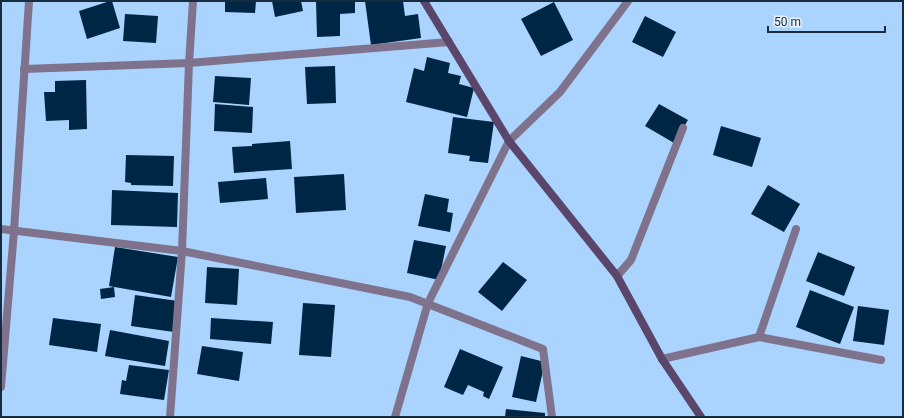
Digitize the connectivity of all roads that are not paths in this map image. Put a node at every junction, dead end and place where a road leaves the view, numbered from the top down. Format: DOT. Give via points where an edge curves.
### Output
graph roads {
  1 [pos="29,1"];
  2 [pos="193,1"];
  3 [pos="424,1"];
  4 [pos="628,1"];
  5 [pos="449,42"];
  6 [pos="189,63"];
  7 [pos="24,69"];
  8 [pos="683,128"];
  9 [pos="509,141"];
  10 [pos="1,229"];
  11 [pos="796,229"];
  12 [pos="14,231"];
  13 [pos="182,251"];
  14 [pos="617,276"];
  15 [pos="428,303"];
  16 [pos="759,337"];
  17 [pos="662,359"];
  18 [pos="880,360"];
  19 [pos="1,387"];
  20 [pos="170,417"];
  21 [pos="395,417"];
  22 [pos="552,417"];
  23 [pos="701,417"];
  1 -- 7 [label="street"];
  2 -- 6 [label="street"];
  3 -- 5 [label="street"];
  4 -- 9 [label="street" via="560,92"];
  5 -- 6 [label="street"];
  5 -- 9 [label="street"];
  6 -- 7 [label="street"];
  6 -- 13 [label="street"];
  7 -- 12 [label="street"];
  8 -- 14 [label="street" via="631,260"];
  9 -- 14 [label="street"];
  9 -- 15 [label="street"];
  10 -- 12 [label="street"];
  11 -- 16 [label="street"];
  12 -- 13 [label="street"];
  12 -- 19 [label="street"];
  13 -- 15 [label="street" via="410,297"];
  13 -- 20 [label="street"];
  14 -- 17 [label="street"];
  15 -- 21 [label="street"];
  15 -- 22 [label="street" via="543,349"];
  16 -- 17 [label="street"];
  16 -- 18 [label="street"];
  17 -- 23 [label="street"];
}
